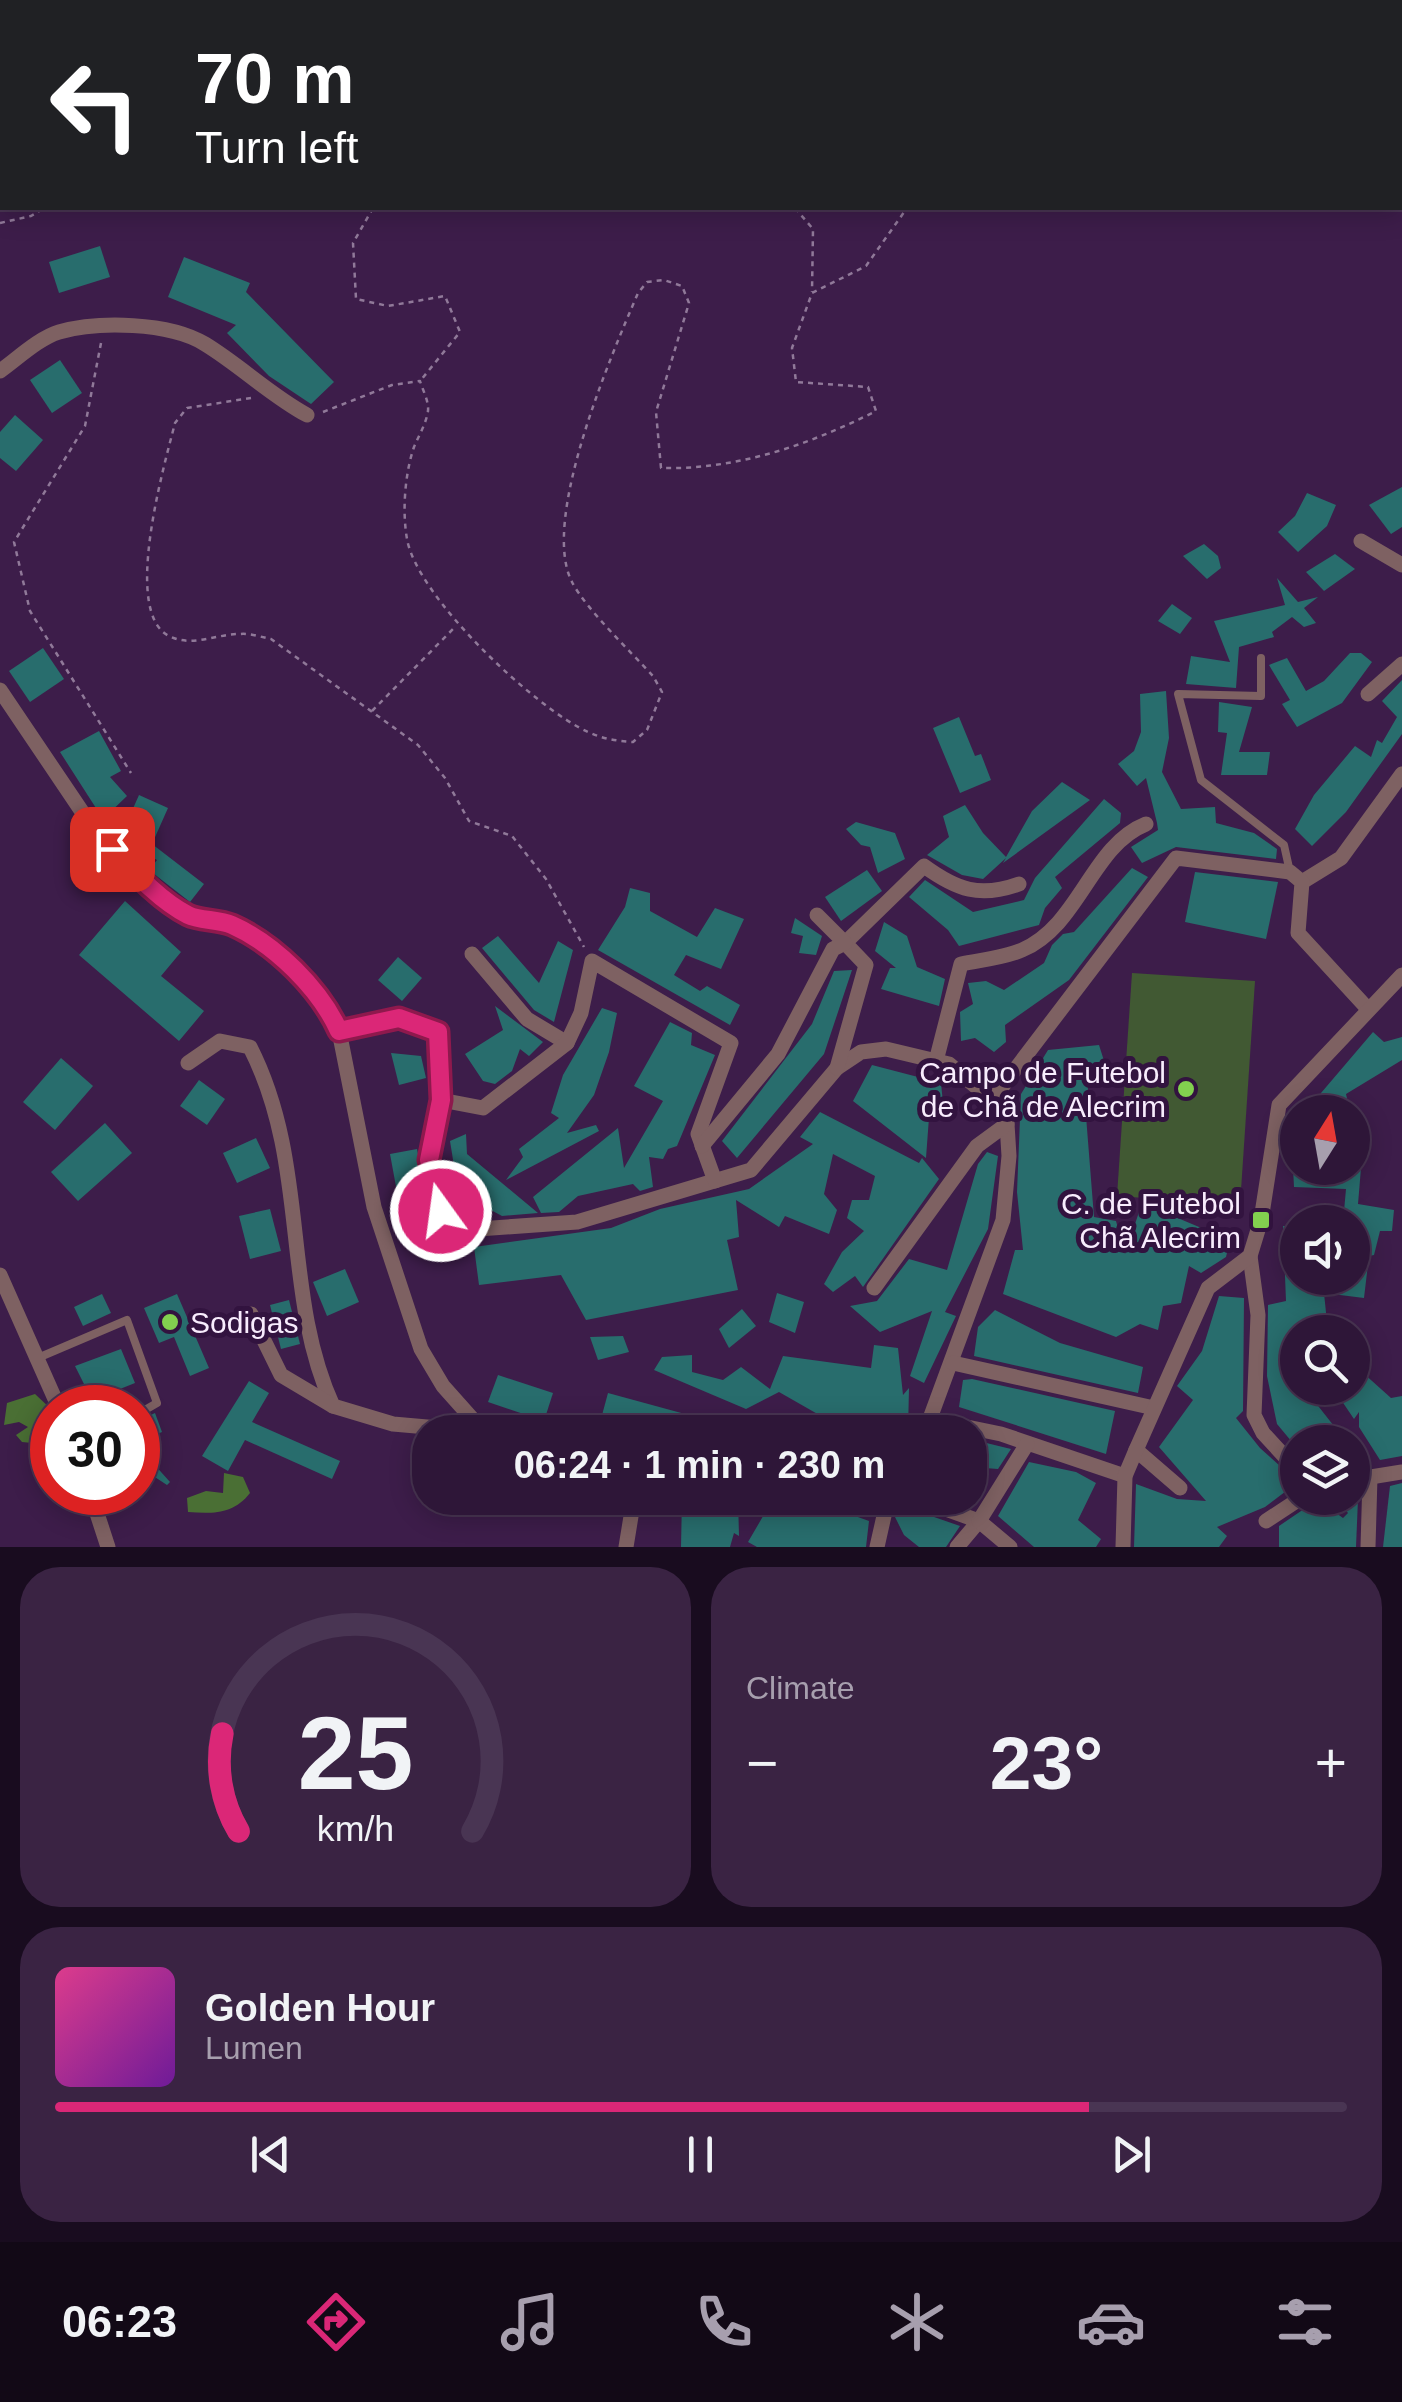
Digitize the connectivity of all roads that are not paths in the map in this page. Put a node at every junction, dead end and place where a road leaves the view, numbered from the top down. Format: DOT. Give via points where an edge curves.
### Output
graph roads {
  1 [pos="0,371"];
  2 [pos="307,415"];
  3 [pos="1361,541"];
  4 [pos="1402,565"];
  5 [pos="1261,658"];
  6 [pos="1402,664"];
  7 [pos="0,690"];
  8 [pos="1368,694"];
  9 [pos="1402,774"];
  10 [pos="1146,824"];
  11 [pos="1296,877"];
  12 [pos="1019,884"];
  13 [pos="817,914"];
  14 [pos="845,943"];
  15 [pos="472,954"];
  16 [pos="1402,975"];
  17 [pos="1367,1008"];
  18 [pos="339,1031"];
  19 [pos="567,1044"];
  20 [pos="936,1061"];
  21 [pos="188,1063"];
  22 [pos="837,1068"];
  23 [pos="441,1100"];
  24 [pos="992,1100"];
  25 [pos="1007,1124"];
  26 [pos="702,1146"];
  27 [pos="715,1180"];
  28 [pos="1250,1256"];
  29 [pos="0,1274"];
  30 [pos="874,1288"];
  31 [pos="251,1314"];
  32 [pos="40,1357"];
  33 [pos="953,1364"];
  34 [pos="50,1385"];
  35 [pos="151,1385"];
  36 [pos="333,1406"];
  37 [pos="1154,1408"];
  38 [pos="469,1415"];
  39 [pos="933,1415"];
  40 [pos="412,1426"];
  41 [pos="987,1432"];
  42 [pos="1027,1444"];
  43 [pos="1136,1450"];
  44 [pos="1280,1451"];
  45 [pos="1402,1472"];
  46 [pos="1125,1476"];
  47 [pos="1370,1477"];
  48 [pos="1180,1488"];
  49 [pos="1280,1512"];
  50 [pos="98,1515"];
  51 [pos="631,1515"];
  52 [pos="885,1515"];
  53 [pos="964,1515"];
  54 [pos="1369,1515"];
  55 [pos="979,1520"];
  56 [pos="1266,1521"];
  57 [pos="108,1547"];
  58 [pos="626,1547"];
  59 [pos="878,1547"];
  60 [pos="958,1547"];
  61 [pos="1010,1547"];
  62 [pos="1123,1547"];
  63 [pos="1368,1547"];
  1 -- 2 [label="street" via="56,333 160,329 201,341"];
  3 -- 4 [label="street"];
  5 -- 11 [label="lane" via="1262,696 1178,694 1201,780 1284,845"];
  6 -- 8 [label="street"];
  7 -- 18 [label="street" via="93,828 132,870 190,916 238,928 301,974 325,1000"];
  9 -- 11 [label="street" via="1341,858"];
  10 -- 20 [label="street" via="1121,834 1075,905 1024,950 960,964"];
  11 -- 17 [label="street" via="1298,933"];
  11 -- 24 [label="street" via="1176,858"];
  12 -- 14 [label="street" via="970,892 924,866"];
  13 -- 14 [label="street"];
  14 -- 22 [label="street" via="866,964"];
  14 -- 26 [label="street" via="834,949 778,1054"];
  15 -- 19 [label="street" via="527,1020"];
  16 -- 17 [label="street"];
  17 -- 28 [label="street" via="1279,1105"];
  18 -- 23 [label="street" via="399,1018 438,1032"];
  18 -- 38 [label="street" via="374,1208 421,1349"];
  19 -- 23 [label="street" via="483,1108"];
  19 -- 26 [label="street" via="592,961 732,1043 698,1134"];
  20 -- 22 [label="street" via="886,1050 861,1052"];
  20 -- 24 [label="street"];
  21 -- 36 [label="street" via="220,1040 250,1047 268,1082 288,1156 316,1369"];
  22 -- 27 [label="street" via="751,1170"];
  23 -- 27 [label="street" via="429,1160 441,1211 464,1230 577,1222"];
  24 -- 25 [label="street"];
  25 -- 30 [label="street" via="977,1146"];
  25 -- 33 [label="street" via="1003,1220"];
  26 -- 27 [label="street"];
  28 -- 37 [label="street" via="1208,1288"];
  28 -- 44 [label="street" via="1258,1314 1254,1415"];
  29 -- 32 [label="street"];
  31 -- 36 [label="street" via="281,1375"];
  32 -- 34 [label="street"];
  32 -- 35 [label="lane" via="127,1320"];
  33 -- 37 [label="street"];
  33 -- 39 [label="street"];
  36 -- 40 [label="street"];
  37 -- 43 [label="street"];
  41 -- 42 [label="street"];
  42 -- 46 [label="street"];
  42 -- 55 [label="street"];
  43 -- 46 [label="street"];
  43 -- 48 [label="street"];
  45 -- 47 [label="street"];
  46 -- 62 [label="street"];
  49 -- 56 [label="street"];
  50 -- 57 [label="street"];
  51 -- 58 [label="street"];
  52 -- 59 [label="street"];
  53 -- 55 [label="street"];
  54 -- 63 [label="street"];
  55 -- 60 [label="street"];
  55 -- 61 [label="street"];
}
